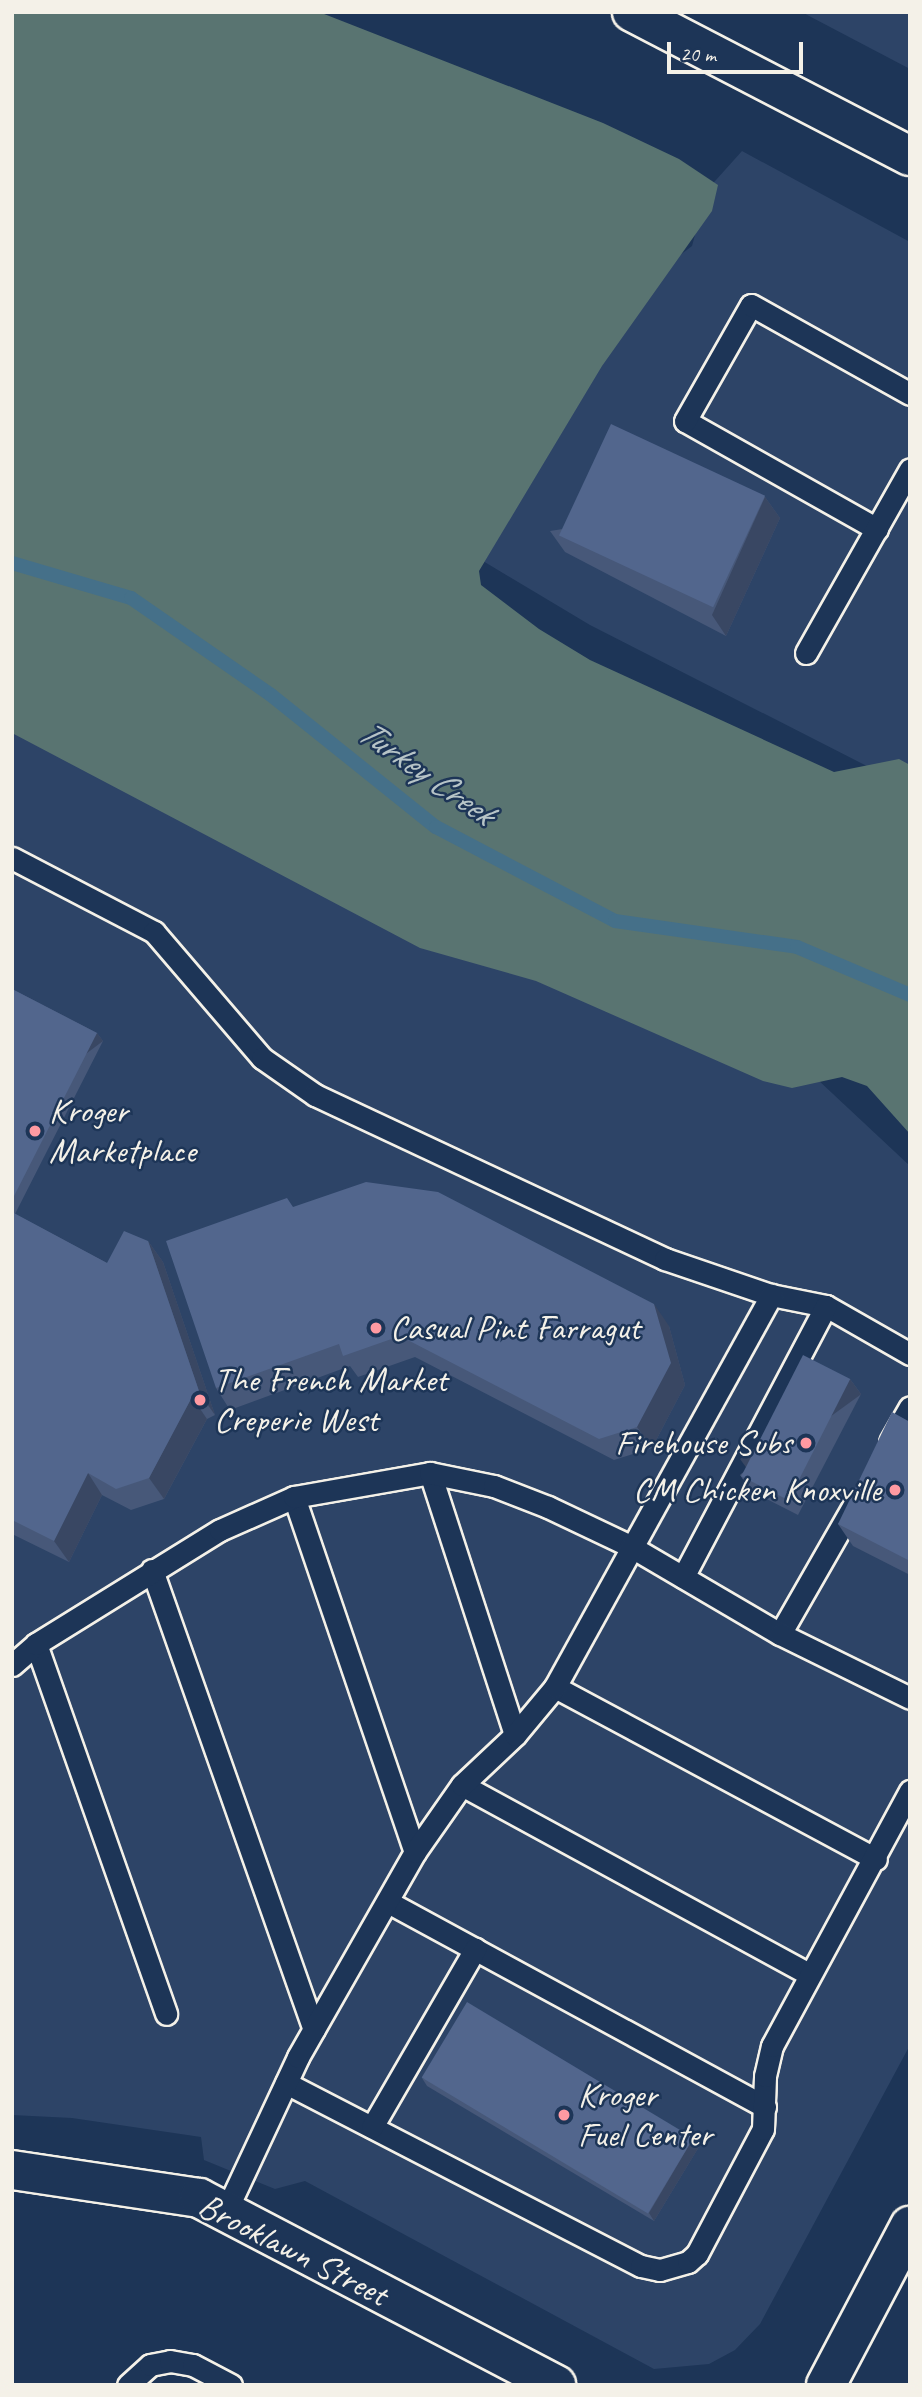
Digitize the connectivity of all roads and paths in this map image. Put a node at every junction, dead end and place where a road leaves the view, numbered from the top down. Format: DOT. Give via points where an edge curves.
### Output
graph roads {
  1 [pos="632,12"];
  2 [pos="910,156"];
  3 [pos="910,394"];
  4 [pos="910,470"];
  5 [pos="877,529"];
  6 [pos="806,653"];
  7 [pos="12,858"];
  8 [pos="771,1295"];
  9 [pos="826,1306"];
  10 [pos="910,1354"];
  11 [pos="910,1407"];
  12 [pos="878,1464"];
  13 [pos="430,1473"];
  14 [pos="865,1486"];
  15 [pos="294,1497"];
  16 [pos="630,1546"];
  17 [pos="152,1570"];
  18 [pos="683,1577"];
  19 [pos="780,1634"];
  20 [pos="36,1644"];
  21 [pos="12,1665"];
  22 [pos="555,1687"];
  23 [pos="910,1698"];
  24 [pos="515,1735"];
  25 [pos="462,1785"];
  26 [pos="910,1791"];
  27 [pos="415,1852"];
  28 [pos="876,1859"];
  29 [pos="388,1902"];
  30 [pos="475,1949"];
  31 [pos="810,1975"];
  32 [pos="166,2014"];
  33 [pos="314,2029"];
  34 [pos="286,2083"];
  35 [pos="765,2106"];
  36 [pos="372,2127"];
  37 [pos="12,2170"];
  38 [pos="226,2211"];
  39 [pos="910,2226"];
  40 [pos="128,2385"];
  41 [pos="231,2385"];
  42 [pos="556,2385"];
  43 [pos="826,2385"];
  1 -- 2 [label="street"];
  3 -- 5 [label="lane" via="751,306 685,421"];
  4 -- 5 [label="lane"];
  5 -- 6 [label="lane"];
  7 -- 8 [label="lane" via="154,932 262,1058 315,1095 665,1259"];
  8 -- 9 [label="lane"];
  8 -- 16 [label="lane"];
  9 -- 10 [label="lane"];
  9 -- 18 [label="lane"];
  11 -- 12 [label="lane"];
  13 -- 15 [label="lane"];
  13 -- 16 [label="lane" via="494,1486"];
  13 -- 24 [label="lane"];
  14 -- 19 [label="lane"];
  15 -- 17 [label="lane" via="220,1531"];
  15 -- 27 [label="lane"];
  16 -- 18 [label="lane"];
  16 -- 22 [label="lane"];
  17 -- 20 [label="lane"];
  17 -- 33 [label="lane"];
  18 -- 19 [label="lane"];
  19 -- 23 [label="lane"];
  20 -- 21 [label="lane"];
  20 -- 32 [label="lane"];
  22 -- 24 [label="lane"];
  22 -- 28 [label="lane"];
  24 -- 25 [label="lane"];
  25 -- 27 [label="lane"];
  25 -- 31 [label="lane"];
  26 -- 28 [label="lane"];
  27 -- 29 [label="lane"];
  28 -- 31 [label="lane"];
  29 -- 30 [label="lane"];
  29 -- 33 [label="lane"];
  30 -- 35 [label="lane"];
  30 -- 36 [label="lane"];
  31 -- 35 [label="lane" via="772,2046"];
  33 -- 34 [label="lane"];
  34 -- 36 [label="lane"];
  34 -- 38 [label="lane"];
  35 -- 36 [label="lane" via="763,2129 697,2254 660,2270 641,2266"];
  37 -- 38 [label="street, Brooklawn Street" via="199,2198"];
  38 -- 42 [label="street, Brooklawn Street"];
  39 -- 43 [label="street"];
  40 -- 41 [label="lane" via="150,2365 170,2361 193,2365"];
}
